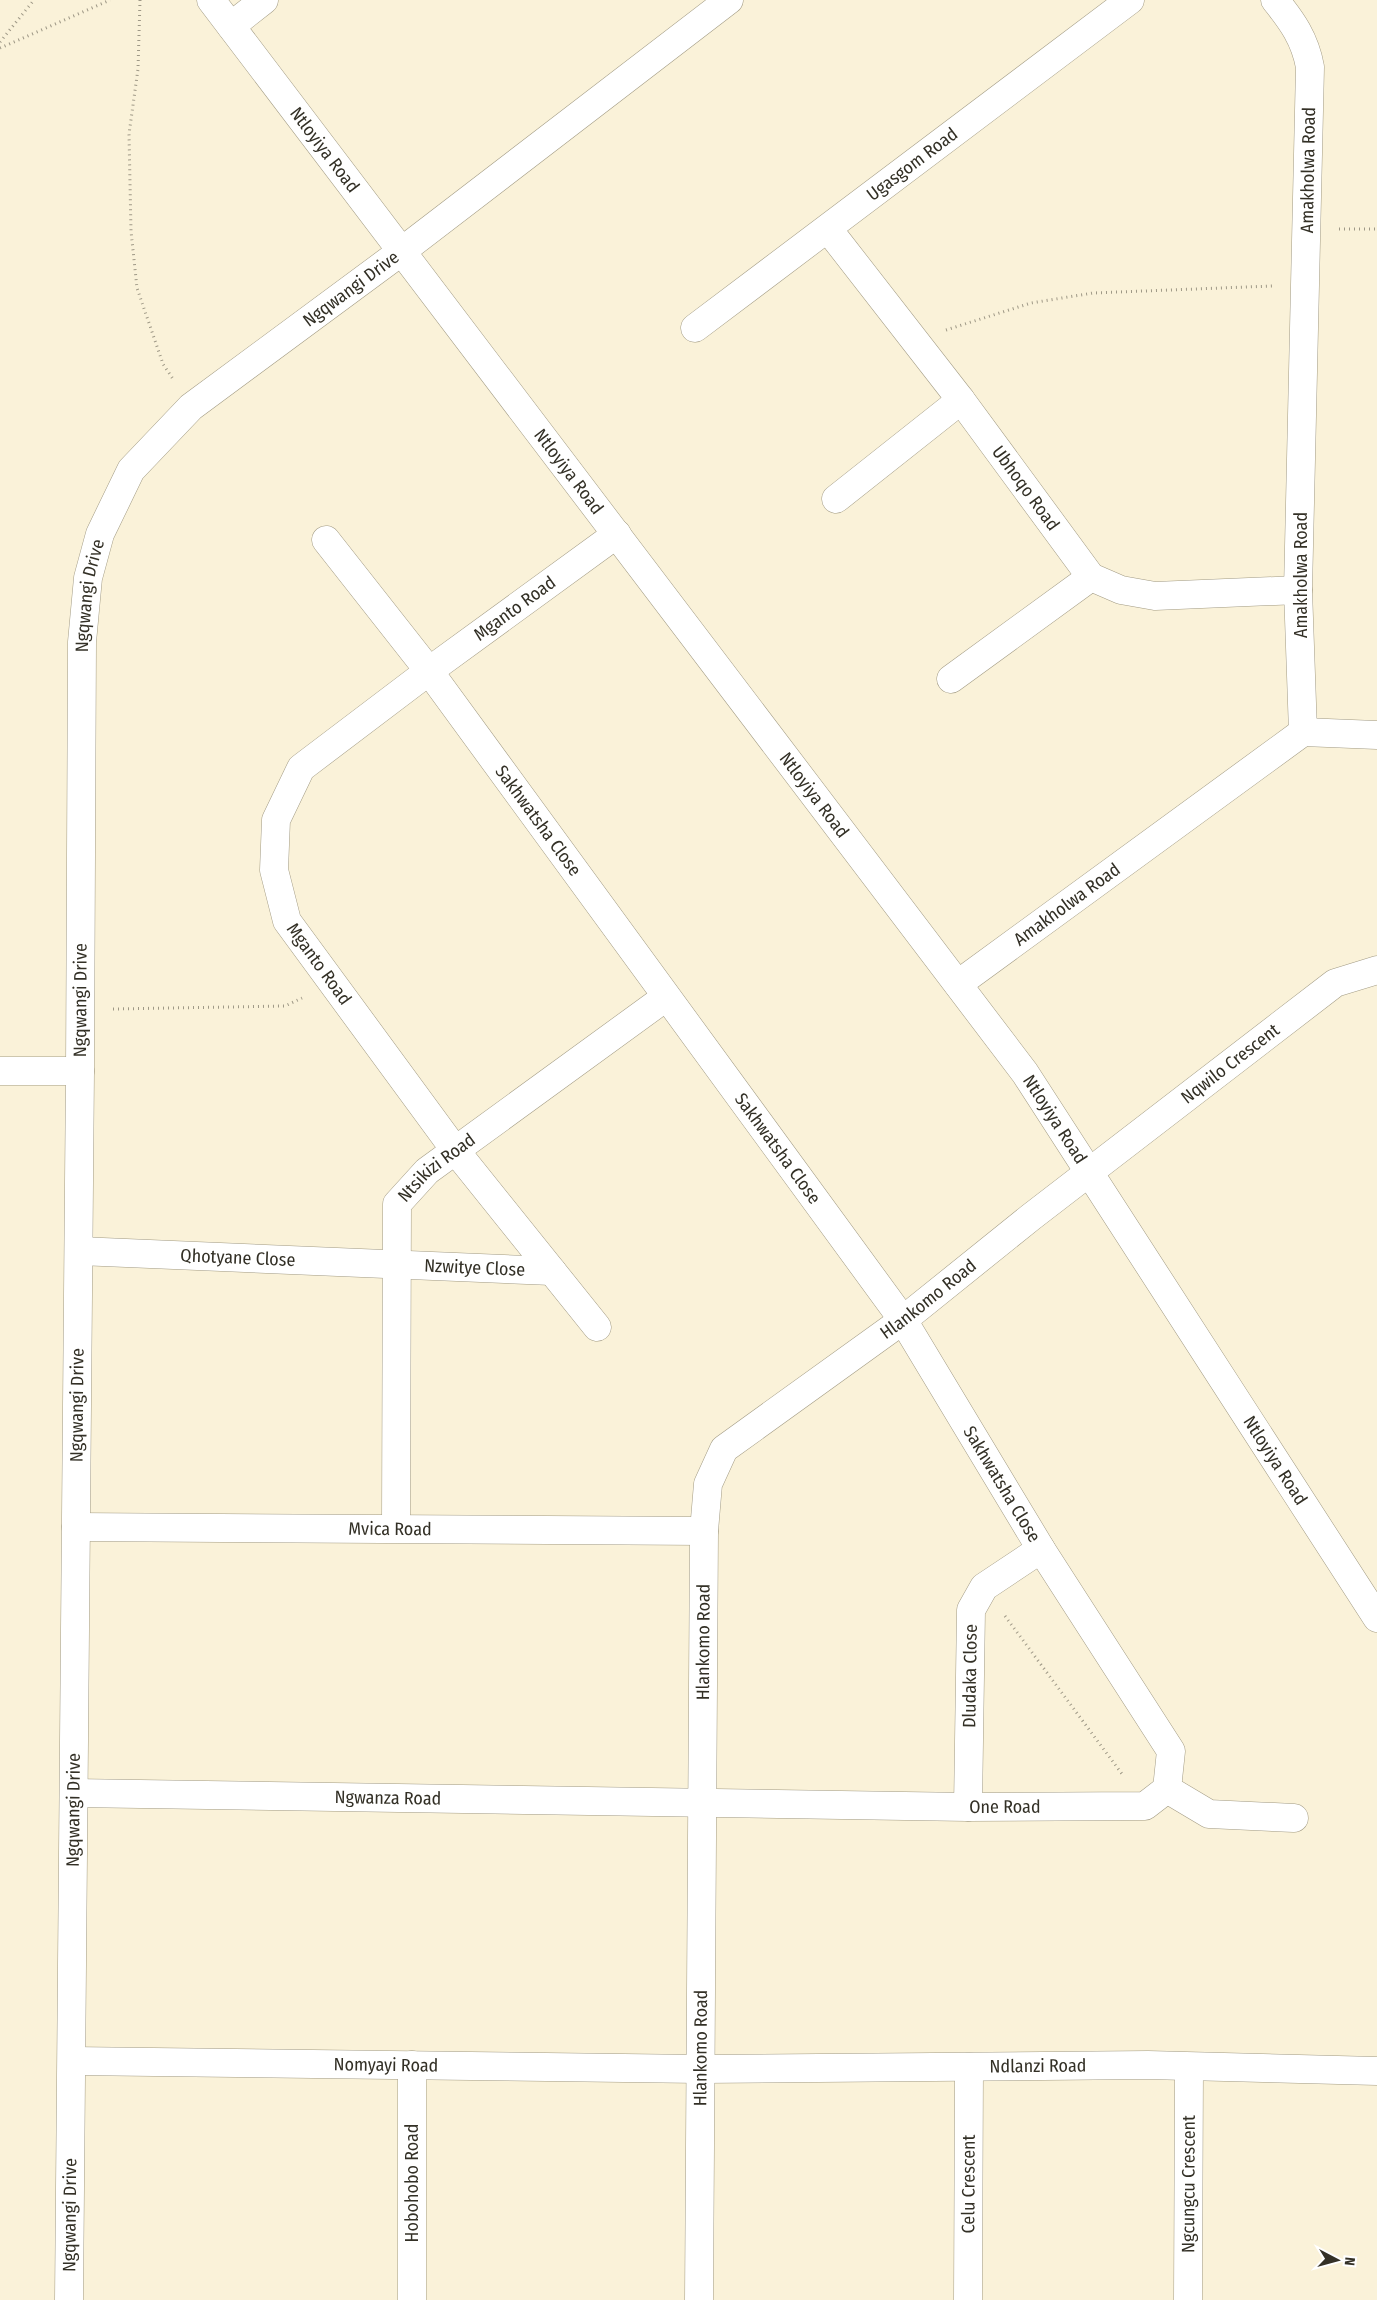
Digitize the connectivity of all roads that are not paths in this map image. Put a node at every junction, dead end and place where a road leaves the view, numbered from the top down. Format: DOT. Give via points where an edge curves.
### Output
graph roads {
  1 [pos="211,0"];
  2 [pos="264,0"];
  3 [pos="1130,0"];
  4 [pos="1275,0"];
  5 [pos="716,4"];
  6 [pos="231,26"];
  7 [pos="828,229"];
  8 [pos="402,251"];
  9 [pos="695,328"];
  10 [pos="961,400"];
  11 [pos="836,499"];
  12 [pos="617,534"];
  13 [pos="326,540"];
  14 [pos="1091,577"];
  15 [pos="1298,590"];
  16 [pos="429,671"];
  17 [pos="951,679"];
  18 [pos="1303,732"];
  19 [pos="1377,736"];
  20 [pos="1377,970"];
  21 [pos="958,984"];
  22 [pos="666,997"];
  23 [pos="80,1071"];
  24 [pos="0,1072"];
  25 [pos="455,1150"];
  26 [pos="1091,1172"];
  27 [pos="79,1251"];
  28 [pos="396,1265"];
  29 [pos="552,1272"];
  30 [pos="903,1320"];
  31 [pos="597,1327"];
  32 [pos="76,1527"];
  33 [pos="396,1528"];
  34 [pos="704,1531"];
  35 [pos="1041,1549"];
  36 [pos="1377,1618"];
  37 [pos="1167,1789"];
  38 [pos="74,1793"];
  39 [pos="702,1802"];
  40 [pos="968,1807"];
  41 [pos="1294,1818"];
  42 [pos="72,2061"];
  43 [pos="412,2065"];
  44 [pos="969,2067"];
  45 [pos="1190,2067"];
  46 [pos="700,2069"];
  47 [pos="1377,2071"];
  48 [pos="69,2300"];
  49 [pos="412,2300"];
  50 [pos="699,2300"];
  51 [pos="968,2300"];
  52 [pos="1188,2300"];
  1 -- 6 [label="street, Ntloyiya Road"];
  2 -- 6 [label="street"];
  3 -- 7 [label="street, Ugasgom Road"];
  4 -- 15 [label="street, Amakholwa Road" via="1296,26 1307,48 1310,67"];
  5 -- 8 [label="street, Ngqwangi Drive"];
  6 -- 8 [label="street, Ntloyiya Road"];
  7 -- 9 [label="street, Ugasgom Road"];
  7 -- 10 [label="street, Ubhoqo Road"];
  8 -- 12 [label="street, Ntloyiya Road"];
  8 -- 23 [label="street, Ngqwangi Drive" via="191,407 131,470 100,534 88,578 82,642"];
  10 -- 11 [label="street"];
  10 -- 14 [label="street, Ubhoqo Road"];
  12 -- 16 [label="street, Mganto Road"];
  12 -- 21 [label="street, Ntloyiya Road"];
  13 -- 16 [label="street, Sakhwatsha Close"];
  14 -- 15 [label="street" via="1121,590 1155,596"];
  14 -- 17 [label="street"];
  15 -- 18 [label="street, Amakholwa Road"];
  16 -- 22 [label="street, Sakhwatsha Close"];
  16 -- 25 [label="street, Mganto Road" via="301,768 276,820 274,870 286,921"];
  18 -- 19 [label="street"];
  18 -- 21 [label="street, Amakholwa Road"];
  20 -- 26 [label="street, Nqwilo Crescent" via="1335,983"];
  21 -- 26 [label="street, Ntloyiya Road" via="1025,1073"];
  22 -- 25 [label="street, Ntsikizi Road"];
  22 -- 30 [label="street, Sakhwatsha Close"];
  23 -- 24 [label="street"];
  23 -- 27 [label="street, Ngqwangi Drive"];
  25 -- 28 [label="street, Ntsikizi Road" via="397,1204"];
  25 -- 29 [label="street, Mganto Road"];
  26 -- 30 [label="street, Hlankomo Road"];
  26 -- 36 [label="street, Ntloyiya Road"];
  27 -- 28 [label="street, Qhotyane Close"];
  27 -- 32 [label="street, Ngqwangi Drive"];
  28 -- 29 [label="street, Nzwitye Close"];
  28 -- 33 [label="street, Ntsikizi Road"];
  29 -- 31 [label="street, Mganto Road"];
  30 -- 34 [label="street, Hlankomo Road" via="724,1448 708,1484"];
  30 -- 35 [label="street, Sakhwatsha Close"];
  32 -- 33 [label="street, Mvica Road"];
  32 -- 38 [label="street, Ngqwangi Drive"];
  33 -- 34 [label="street, Mvica Road"];
  34 -- 39 [label="street, Hlankomo Road"];
  35 -- 37 [label="street, Sakhwatsha Close" via="1171,1751"];
  35 -- 40 [label="street, Dludaka Close" via="984,1587 971,1610"];
  37 -- 40 [label="street, One Road" via="1145,1806"];
  37 -- 41 [label="street" via="1209,1814"];
  38 -- 39 [label="street, Ngwanza Road"];
  38 -- 42 [label="street, Ngqwangi Drive"];
  39 -- 40 [label="street, One Road"];
  39 -- 46 [label="street, Hlankomo Road"];
  42 -- 43 [label="street, Nomyayi Road"];
  42 -- 48 [label="street, Ngqwangi Drive"];
  43 -- 46 [label="street, Nomyayi Road"];
  43 -- 49 [label="street, Hobohobo Road"];
  44 -- 45 [label="street, Ndlanzi Road"];
  44 -- 46 [label="street, Ndlanzi Road"];
  44 -- 51 [label="street, Celu Crescent"];
  45 -- 47 [label="street, Ndlanzi Road"];
  45 -- 52 [label="street, Ngcungcu Crescent"];
  46 -- 50 [label="street, Hlankomo Road"];
}
